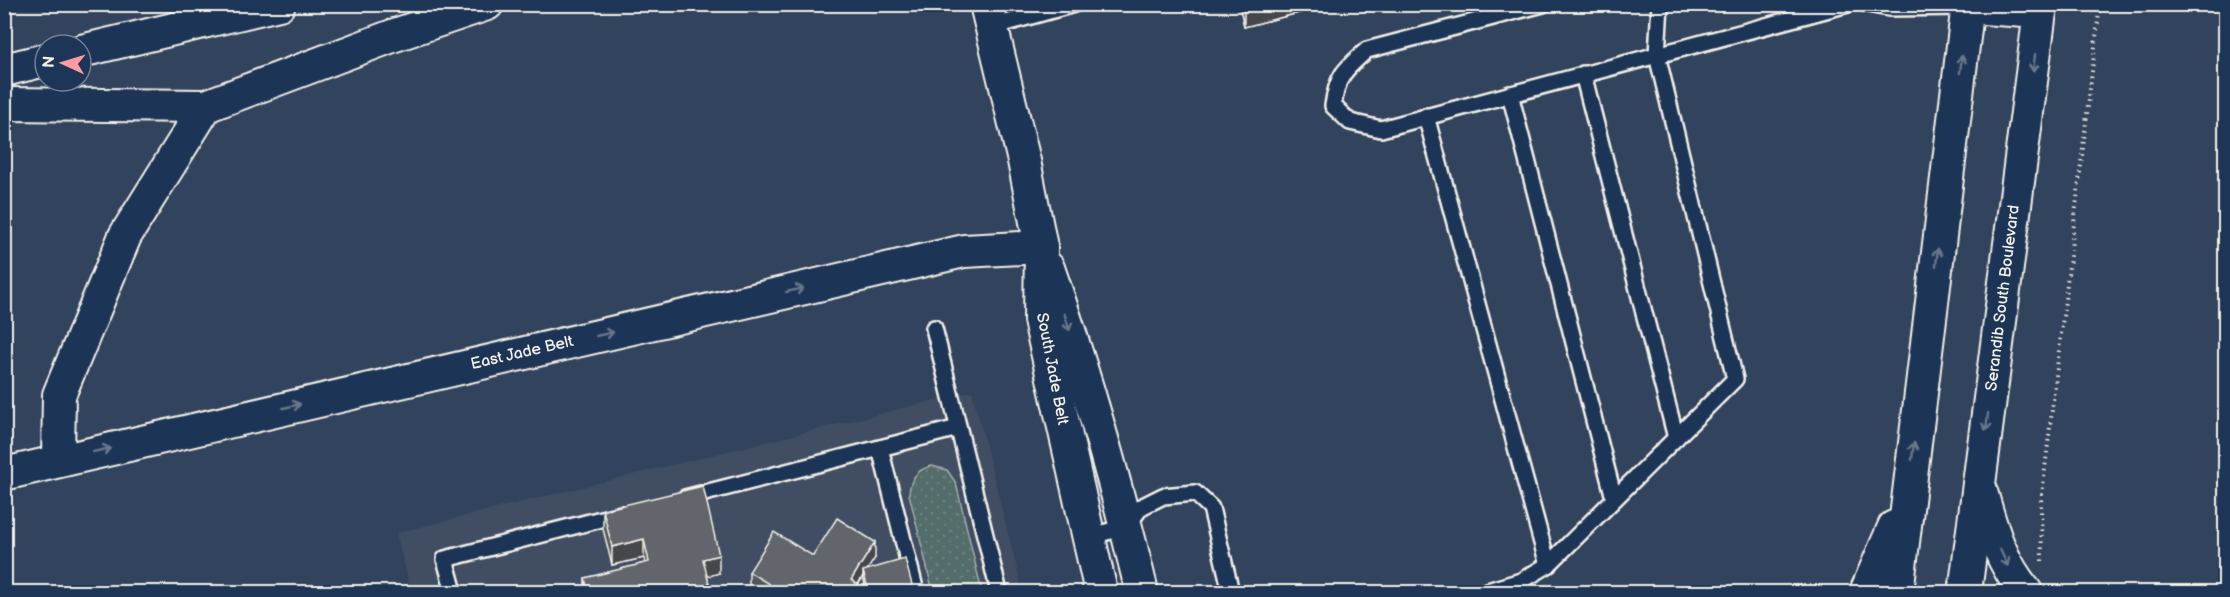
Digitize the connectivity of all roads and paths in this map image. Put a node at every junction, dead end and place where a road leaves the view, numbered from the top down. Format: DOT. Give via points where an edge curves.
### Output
graph roads {
  1 [pos="279,4"];
  2 [pos="487,4"];
  3 [pos="1074,4"];
  4 [pos="1543,4"];
  5 [pos="1660,4"];
  6 [pos="1848,4"];
  7 [pos="1868,4"];
  8 [pos="2100,4"];
  9 [pos="1968,6"];
  10 [pos="1816,8"];
  11 [pos="2041,8"];
  12 [pos="989,16"];
  13 [pos="93,48"];
  14 [pos="1657,55"];
  15 [pos="33,63"];
  16 [pos="4,70"];
  17 [pos="1583,74"];
  18 [pos="1510,94"];
  19 [pos="4,104"];
  20 [pos="206,106"];
  21 [pos="1426,116"];
  22 [pos="1041,247"];
  23 [pos="934,328"];
  24 [pos="958,428"];
  25 [pos="1676,438"];
  26 [pos="880,448"];
  27 [pos="58,460"];
  28 [pos="4,474"];
  29 [pos="1979,483"];
  30 [pos="1907,495"];
  31 [pos="1614,498"];
  32 [pos="674,501"];
  33 [pos="640,509"];
  34 [pos="1126,527"];
  35 [pos="1087,537"];
  36 [pos="1548,565"];
  37 [pos="2043,565"];
  38 [pos="454,592"];
  39 [pos="916,592"];
  40 [pos="999,592"];
  41 [pos="1101,592"];
  42 [pos="1142,592"];
  43 [pos="1231,592"];
  44 [pos="1484,592"];
  45 [pos="1866,592"];
  46 [pos="1897,592"];
  47 [pos="1965,592"];
  48 [pos="2026,592"];
  1 -- 13 [label="street"];
  2 -- 20 [label="street" via="395,34"];
  3 -- 12 [label="lane"];
  4 -- 21 [label="lane" via="1367,50 1336,85 1334,106 1350,122 1381,129"];
  5 -- 14 [label="lane"];
  6 -- 10 [label="lane"];
  7 -- 9 [label="lane" via="1889,8"];
  8 -- 37 [label="path" via="2041,503"];
  9 -- 11 [label="street"];
  30 -- 9 [label="street, one-way"];
  10 -- 14 [label="lane"];
  11 -- 29 [label="street, Serandib South Boulevard, one-way"];
  12 -- 22 [label="street, South Jade Belt"];
  14 -- 17 [label="lane"];
  14 -- 25 [label="lane" via="1735,379"];
  15 -- 16 [label="street"];
  17 -- 18 [label="lane"];
  17 -- 25 [label="lane"];
  18 -- 21 [label="lane"];
  18 -- 31 [label="lane"];
  19 -- 20 [label="street"];
  20 -- 27 [label="street" via="125,236 59,395"];
  21 -- 36 [label="lane"];
  27 -- 22 [label="street, East Jade Belt, one-way" via="964,251"];
  22 -- 34 [label="street, one-way"];
  22 -- 35 [label="street, South Jade Belt" via="1040,320"];
  23 -- 24 [label="lane"];
  24 -- 26 [label="lane"];
  24 -- 40 [label="lane"];
  25 -- 31 [label="lane"];
  26 -- 32 [label="lane"];
  26 -- 39 [label="lane"];
  27 -- 28 [label="street, East Jade Belt"];
  29 -- 47 [label="street, Serandib South Boulevard"];
  29 -- 48 [label="street, one-way" via="1993,536 2012,575"];
  30 -- 45 [label="street"];
  30 -- 46 [label="street"];
  31 -- 36 [label="lane"];
  33 -- 38 [label="lane" via="445,559"];
  34 -- 35 [label="lane"];
  34 -- 42 [label="street"];
  34 -- 43 [label="lane" via="1141,507 1162,496 1195,493 1211,508"];
  35 -- 41 [label="street, South Jade Belt"];
  36 -- 44 [label="lane" via="1521,581"];
}
